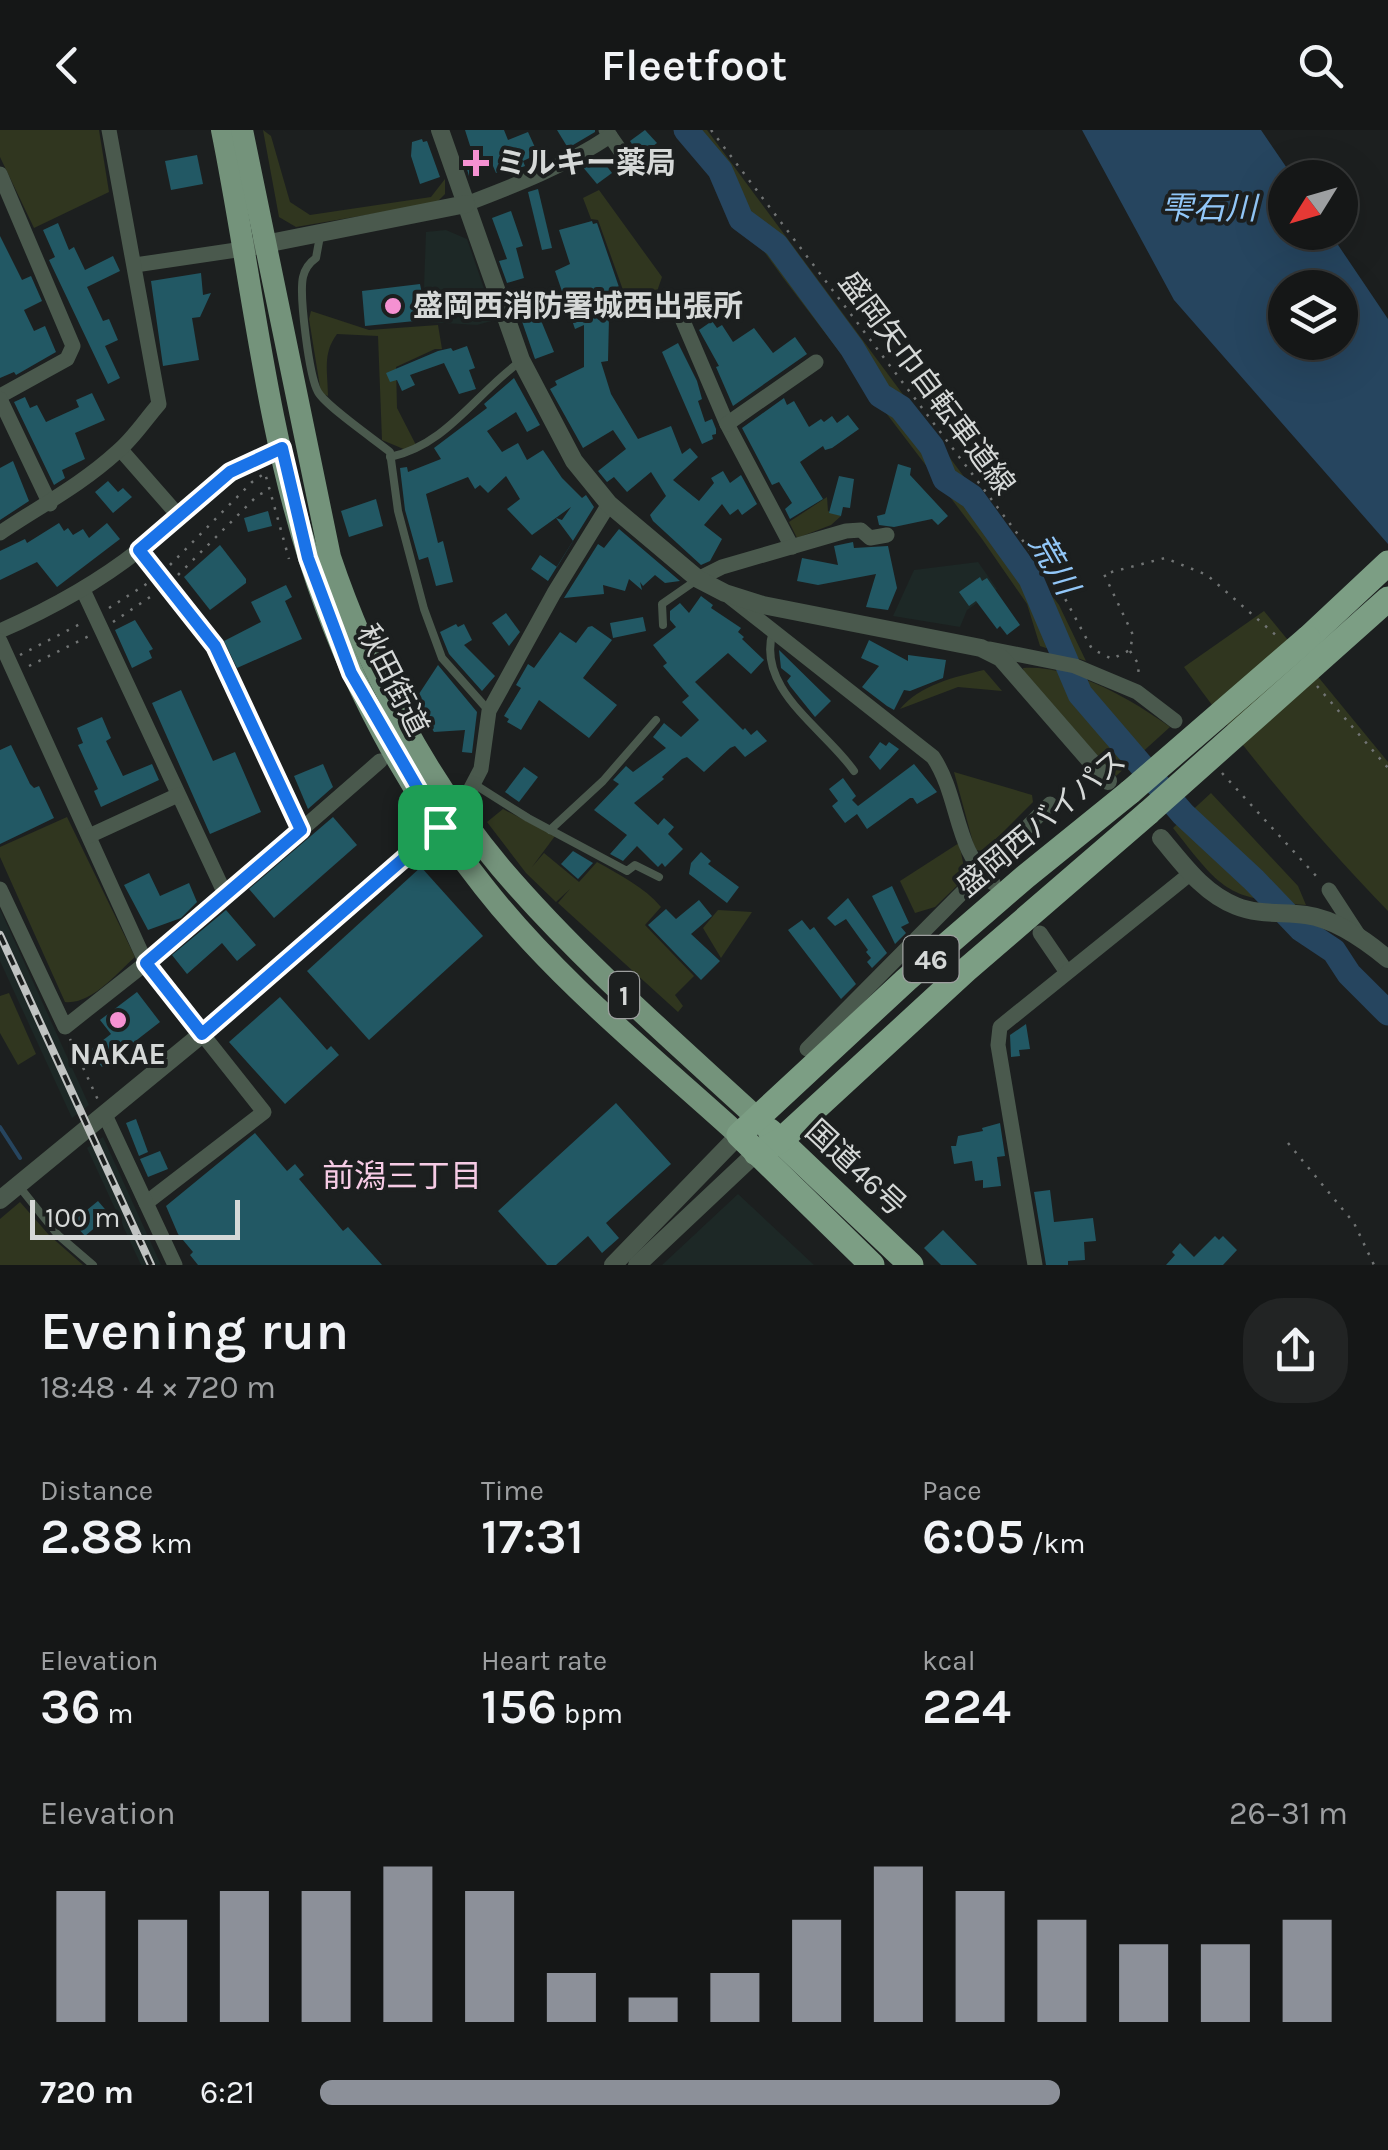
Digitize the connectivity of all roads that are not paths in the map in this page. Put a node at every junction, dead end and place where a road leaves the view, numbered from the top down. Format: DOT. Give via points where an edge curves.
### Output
graph roads {
  1 [pos="109,130"];
  2 [pos="222,130"];
  3 [pos="242,130"];
  4 [pos="440,130"];
  5 [pos="608,133"];
  6 [pos="633,169"];
  7 [pos="0,174"];
  8 [pos="466,204"];
  9 [pos="320,234"];
  10 [pos="254,246"];
  11 [pos="135,266"];
  12 [pos="680,314"];
  13 [pos="521,360"];
  14 [pos="816,362"];
  15 [pos="0,397"];
  16 [pos="727,424"];
  17 [pos="282,448"];
  18 [pos="121,450"];
  19 [pos="390,458"];
  20 [pos="50,504"];
  21 [pos="610,504"];
  22 [pos="178,514"];
  23 [pos="0,533"];
  24 [pos="887,536"];
  25 [pos="792,547"];
  26 [pos="139,550"];
  27 [pos="1388,563"];
  28 [pos="698,579"];
  29 [pos="83,590"];
  30 [pos="725,592"];
  31 [pos="1388,599"];
  32 [pos="663,625"];
  33 [pos="0,630"];
  34 [pos="773,630"];
  35 [pos="0,641"];
  36 [pos="981,648"];
  37 [pos="489,711"];
  38 [pos="656,720"];
  39 [pos="1175,721"];
  40 [pos="380,761"];
  41 [pos="854,771"];
  42 [pos="474,784"];
  43 [pos="1119,787"];
  44 [pos="178,796"];
  45 [pos="1050,804"];
  46 [pos="459,811"];
  47 [pos="440,827"];
  48 [pos="301,830"];
  49 [pos="550,830"];
  50 [pos="89,836"];
  51 [pos="1161,838"];
  52 [pos="1191,873"];
  53 [pos="659,876"];
  54 [pos="988,879"];
  55 [pos="0,888"];
  56 [pos="1329,890"];
  57 [pos="226,896"];
  58 [pos="1040,933"];
  59 [pos="1360,936"];
  60 [pos="1388,958"];
  61 [pos="146,963"];
  62 [pos="1066,970"];
  63 [pos="202,1034"];
  64 [pos="807,1049"];
  65 [pos="105,1115"];
  66 [pos="750,1135"];
  67 [pos="780,1140"];
  68 [pos="6,1192"];
  69 [pos="146,1204"];
  70 [pos="92,1265"];
  71 [pos="175,1265"];
  72 [pos="613,1265"];
  73 [pos="637,1265"];
  74 [pos="872,1265"];
  75 [pos="911,1265"];
  76 [pos="1035,1265"];
  1 -- 11 [label="street"];
  2 -- 10 [label="main road, 秋田街道 / 1"];
  3 -- 10 [label="main road, 秋田街道 / 1"];
  4 -- 8 [label="street"];
  5 -- 6 [label="street"];
  5 -- 8 [label="street" via="582,155"];
  7 -- 15 [label="street" via="73,346 66,359"];
  8 -- 9 [label="street"];
  8 -- 13 [label="street"];
  9 -- 10 [label="street"];
  9 -- 19 [label="lane" via="303,279 314,381 320,396"];
  10 -- 11 [label="street"];
  10 -- 17 [label="main road, 秋田街道 / 1"];
  10 -- 46 [label="main road, 秋田街道 / 1" via="330,558 351,618 390,704"];
  11 -- 18 [label="street" via="159,404"];
  12 -- 16 [label="street"];
  13 -- 19 [label="lane" via="444,433"];
  13 -- 21 [label="street" via="574,462"];
  14 -- 16 [label="street"];
  15 -- 20 [label="street"];
  16 -- 25 [label="street"];
  17 -- 22 [label="street" via="230,472"];
  17 -- 47 [label="main road, 秋田街道 / 1" via="308,558 351,673"];
  18 -- 20 [label="street"];
  18 -- 22 [label="street"];
  19 -- 37 [label="lane" via="398,510 442,658"];
  20 -- 23 [label="street"];
  21 -- 28 [label="street"];
  21 -- 37 [label="street"];
  22 -- 26 [label="street"];
  24 -- 25 [label="street" via="846,531"];
  25 -- 28 [label="street"];
  26 -- 29 [label="street"];
  26 -- 48 [label="street" via="215,646"];
  27 -- 43 [label="highway, 盛岡西バイパス / 46, bridge" via="1308,638"];
  28 -- 30 [label="street"];
  28 -- 32 [label="lane" via="662,604"];
  29 -- 33 [label="street"];
  29 -- 44 [label="street"];
  30 -- 34 [label="street"];
  30 -- 36 [label="street"];
  31 -- 67 [label="highway, 盛岡西バイパス / 46, bridge"];
  34 -- 41 [label="lane" via="772,673"];
  34 -- 54 [label="street" via="933,757 945,775 968,856"];
  35 -- 50 [label="street"];
  36 -- 39 [label="street" via="1076,666 1137,692"];
  36 -- 43 [label="street" via="1001,658"];
  37 -- 42 [label="street"];
  38 -- 49 [label="lane"];
  40 -- 48 [label="street"];
  42 -- 46 [label="street"];
  42 -- 49 [label="lane"];
  43 -- 66 [label="highway, 盛岡西バイパス / 46"];
  44 -- 50 [label="street"];
  44 -- 57 [label="street"];
  45 -- 54 [label="street"];
  46 -- 47 [label="street"];
  46 -- 66 [label="main road, 秋田街道 / 1" via="499,866"];
  47 -- 63 [label="street"];
  47 -- 66 [label="main road, 秋田街道 / 1" via="484,888 568,978"];
  48 -- 57 [label="street"];
  49 -- 53 [label="lane" via="627,871 635,866"];
  50 -- 61 [label="street"];
  51 -- 52 [label="street"];
  52 -- 59 [label="street" via="1237,907 1310,916"];
  52 -- 62 [label="street"];
  54 -- 64 [label="street"];
  55 -- 61 [label="street" via="64,1027"];
  56 -- 59 [label="street"];
  57 -- 61 [label="street"];
  58 -- 62 [label="street"];
  59 -- 60 [label="street"];
  61 -- 63 [label="street"];
  62 -- 76 [label="street" via="1000,1027 998,1046"];
  63 -- 65 [label="street"];
  63 -- 69 [label="street" via="264,1112"];
  65 -- 68 [label="street"];
  65 -- 69 [label="street"];
  66 -- 67 [label="highway, 国道46号"];
  66 -- 72 [label="street"];
  66 -- 73 [label="street"];
  66 -- 74 [label="highway, 国道46号"];
  67 -- 75 [label="highway, 国道46号"];
  68 -- 70 [label="lane"];
  69 -- 71 [label="street"];
}
